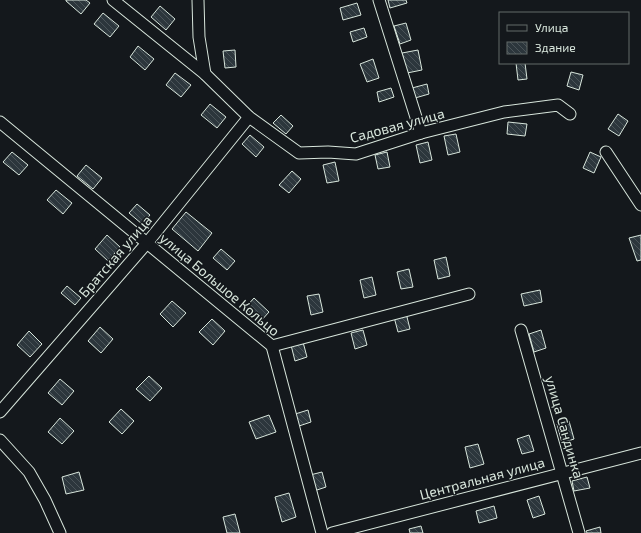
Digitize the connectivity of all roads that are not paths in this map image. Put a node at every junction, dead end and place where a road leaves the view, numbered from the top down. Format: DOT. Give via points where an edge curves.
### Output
graph roads {
  1 [pos="113,0"];
  2 [pos="198,0"];
  3 [pos="379,0"];
  4 [pos="205,74"];
  5 [pos="570,114"];
  6 [pos="249,117"];
  7 [pos="0,122"];
  8 [pos="421,133"];
  9 [pos="606,152"];
  10 [pos="641,205"];
  11 [pos="147,243"];
  12 [pos="469,294"];
  13 [pos="521,330"];
  14 [pos="272,346"];
  15 [pos="0,412"];
  16 [pos="0,440"];
  17 [pos="641,453"];
  18 [pos="562,472"];
  19 [pos="60,533"];
  20 [pos="322,533"];
  21 [pos="332,533"];
  22 [pos="579,533"];
  1 -- 4 [label="street, Садовая улица"];
  2 -- 4 [label="street" via="199,36"];
  3 -- 8 [label="street"];
  4 -- 6 [label="street, Садовая улица"];
  5 -- 8 [label="street, Садовая улица" via="558,105 504,112"];
  6 -- 8 [label="street, Садовая улица" via="299,153 356,154"];
  6 -- 11 [label="street, Братская улица"];
  7 -- 11 [label="street, улица Большое Кольцо"];
  9 -- 10 [label="street"];
  11 -- 14 [label="street, улица Большое Кольцо"];
  11 -- 15 [label="street, Братская улица"];
  12 -- 14 [label="street"];
  13 -- 18 [label="street, улица Сандинка"];
  14 -- 20 [label="street, улица Большое Кольцо"];
  16 -- 19 [label="street" via="29,472"];
  17 -- 18 [label="street, Центральная улица"];
  18 -- 21 [label="street, Центральная улица"];
  18 -- 22 [label="street, улица Сандинка"];
}
